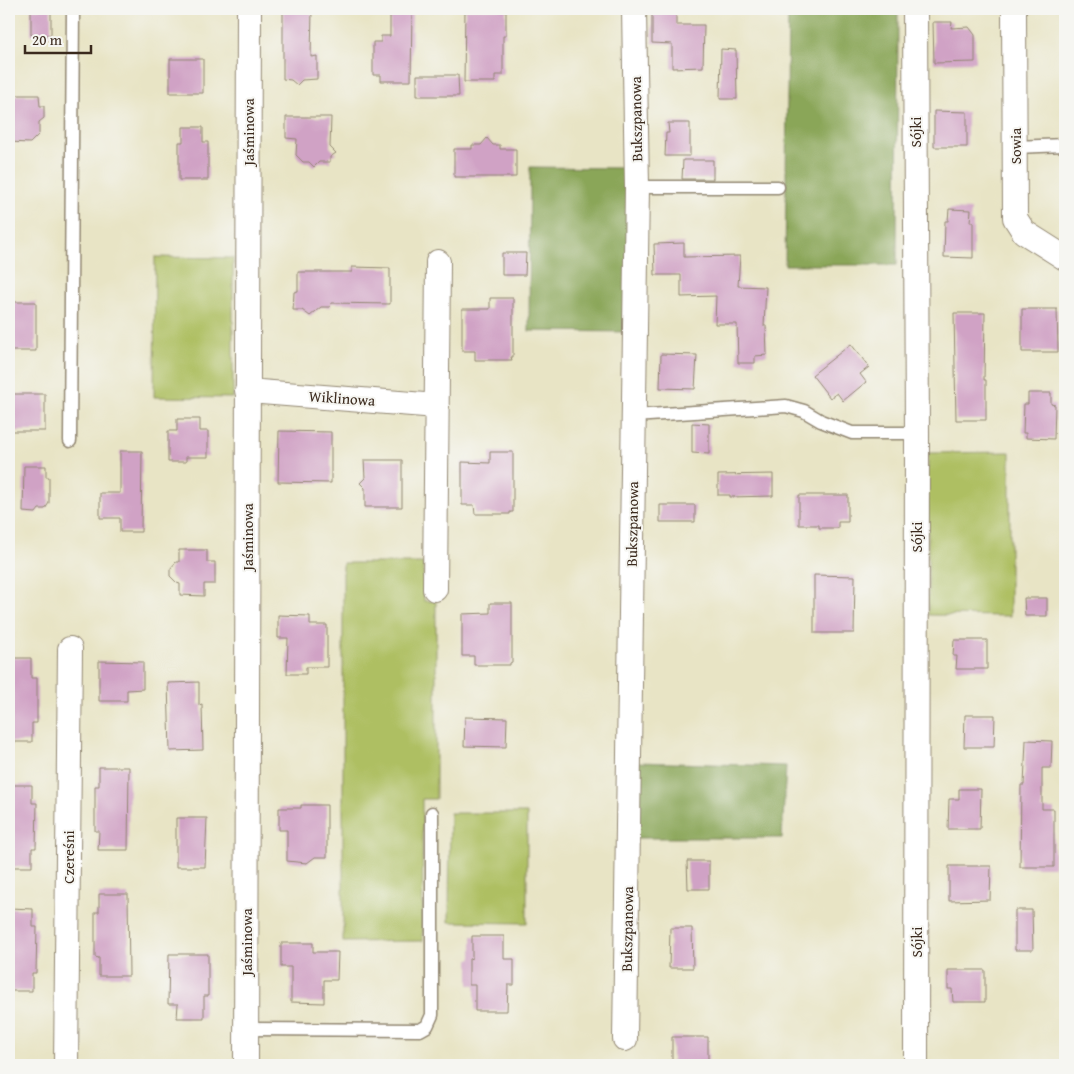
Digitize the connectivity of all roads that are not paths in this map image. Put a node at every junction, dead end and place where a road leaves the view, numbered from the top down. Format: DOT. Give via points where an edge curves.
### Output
graph roads {
  1 [pos="73,9"];
  2 [pos="249,9"];
  3 [pos="634,9"];
  4 [pos="915,9"];
  5 [pos="1014,9"];
  6 [pos="1065,144"];
  7 [pos="1015,147"];
  8 [pos="637,187"];
  9 [pos="778,187"];
  10 [pos="1065,258"];
  11 [pos="438,262"];
  12 [pos="247,392"];
  13 [pos="437,406"];
  14 [pos="634,416"];
  15 [pos="917,433"];
  16 [pos="70,441"];
  17 [pos="435,589"];
  18 [pos="70,650"];
  19 [pos="432,813"];
  20 [pos="246,1029"];
  21 [pos="626,1039"];
  22 [pos="66,1065"];
  23 [pos="246,1065"];
  24 [pos="916,1065"];
  1 -- 16 [label="lane"];
  2 -- 12 [label="street, Jaśminowa"];
  3 -- 8 [label="street, Bukszpanowa"];
  4 -- 15 [label="street, Sójki"];
  5 -- 7 [label="street, Sowia"];
  6 -- 7 [label="lane"];
  7 -- 10 [label="street, Sowia" via="1015,218 1024,232"];
  8 -- 9 [label="lane"];
  8 -- 14 [label="street, Bukszpanowa"];
  11 -- 13 [label="street"];
  12 -- 13 [label="street, Wiklinowa"];
  12 -- 20 [label="street, Jaśminowa"];
  13 -- 17 [label="street"];
  14 -- 15 [label="lane" via="786,406 852,433"];
  14 -- 21 [label="street, Bukszpanowa"];
  15 -- 24 [label="street, Sójki"];
  18 -- 22 [label="street, Czereśni"];
  19 -- 20 [label="lane" via="432,1014 427,1026 420,1030"];
  20 -- 23 [label="street, Jaśminowa"];
}
